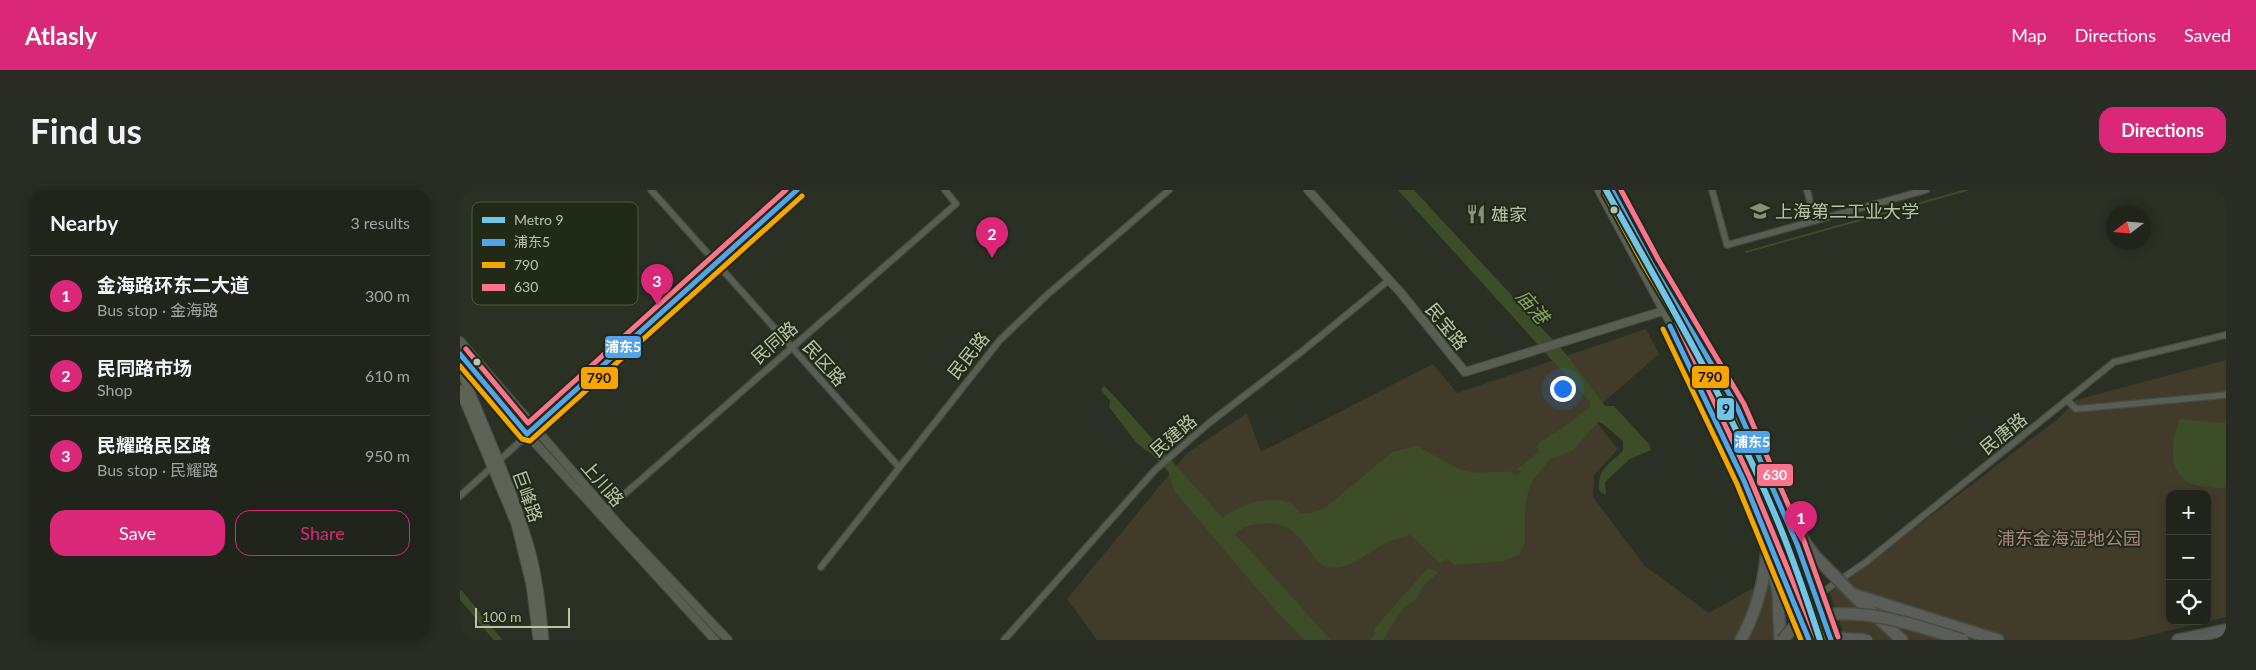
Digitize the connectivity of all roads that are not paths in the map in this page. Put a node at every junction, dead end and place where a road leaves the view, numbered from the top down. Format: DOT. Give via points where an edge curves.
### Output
graph roads {
  1 [pos="651,190"];
  2 [pos="797,190"];
  3 [pos="945,190"];
  4 [pos="1169,190"];
  5 [pos="1308,190"];
  6 [pos="1596,190"];
  7 [pos="1600,190"];
  8 [pos="1611,190"];
  9 [pos="1712,190"];
  10 [pos="1807,190"];
  11 [pos="1926,190"];
  12 [pos="1815,221"];
  13 [pos="716,263"];
  14 [pos="1389,280"];
  15 [pos="1663,311"];
  16 [pos="2226,335"];
  17 [pos="460,340"];
  18 [pos="791,347"];
  19 [pos="460,348"];
  20 [pos="470,353"];
  21 [pos="460,354"];
  22 [pos="460,368"];
  23 [pos="2226,395"];
  24 [pos="461,397"];
  25 [pos="2068,400"];
  26 [pos="535,428"];
  27 [pos="527,434"];
  28 [pos="1750,452"];
  29 [pos="495,466"];
  30 [pos="898,466"];
  31 [pos="460,496"];
  32 [pos="1759,497"];
  33 [pos="603,513"];
  34 [pos="1767,548"];
  35 [pos="821,567"];
  36 [pos="1852,594"];
  37 [pos="1817,596"];
  38 [pos="2226,630"];
  39 [pos="1965,634"];
  40 [pos="538,640"];
  41 [pos="544,640"];
  42 [pos="715,640"];
  43 [pos="728,640"];
  44 [pos="1004,640"];
  45 [pos="1741,640"];
  46 [pos="1781,640"];
  47 [pos="1809,640"];
  48 [pos="1813,640"];
  49 [pos="1819,640"];
  50 [pos="1824,640"];
  51 [pos="1831,640"];
  52 [pos="1866,640"];
  53 [pos="1902,640"];
  54 [pos="1998,640"];
  55 [pos="2178,640"];
  1 -- 13 [label="street, 民区路"];
  2 -- 13 [label="street"];
  3 -- 18 [label="street, 民同路" via="956,204"];
  4 -- 30 [label="street, 民民路" via="1000,340"];
  5 -- 14 [label="street, 民宝路"];
  6 -- 15 [label="main road"];
  7 -- 32 [label="highway" via="1694,361"];
  8 -- 28 [label="highway"];
  8 -- 37 [label="main road" via="1737,407"];
  9 -- 12 [label="street" via="1727,245"];
  10 -- 12 [label="street"];
  11 -- 12 [label="street"];
  13 -- 18 [label="street, 民区路"];
  13 -- 26 [label="street"];
  14 -- 15 [label="street, 民宝路" via="1465,372"];
  14 -- 44 [label="street, 民建路" via="1155,470"];
  15 -- 47 [label="main road" via="1735,458"];
  16 -- 25 [label="street, 民唐路" via="2114,362"];
  17 -- 20 [label="street, 上川路"];
  18 -- 30 [label="street, 民区路"];
  18 -- 33 [label="street, 民同路"];
  19 -- 20 [label="street"];
  20 -- 26 [label="street, 上川路"];
  21 -- 27 [label="street, 上川路"];
  22 -- 29 [label="main road, 巨峰路"];
  23 -- 25 [label="street" via="2076,409"];
  24 -- 29 [label="main road, 巨峰路"];
  25 -- 37 [label="street, 民唐路" via="1866,562"];
  26 -- 27 [label="street"];
  26 -- 33 [label="street, 上川路"];
  27 -- 29 [label="street"];
  27 -- 33 [label="street, 上川路"];
  28 -- 36 [label="highway, bridge" via="1777,506 1815,556"];
  28 -- 50 [label="highway, bridge" via="1792,551"];
  29 -- 31 [label="street"];
  29 -- 40 [label="main road, 巨峰路" via="516,524 531,584"];
  29 -- 41 [label="main road, 巨峰路" via="529,548"];
  30 -- 35 [label="street, 民民路"];
  32 -- 34 [label="highway, bridge"];
  32 -- 48 [label="highway, bridge"];
  33 -- 42 [label="street, 上川路"];
  33 -- 43 [label="street, 上川路"];
  34 -- 45 [label="highway" via="1760,597"];
  34 -- 46 [label="highway" via="1778,592"];
  36 -- 39 [label="highway"];
  36 -- 53 [label="highway, bridge"];
  37 -- 51 [label="main road"];
  38 -- 55 [label="highway"];
  39 -- 46 [label="highway, bridge" via="1870,615 1842,613 1809,617 1790,629"];
  39 -- 54 [label="highway"];
  49 -- 52 [label="highway, bridge"];
}
